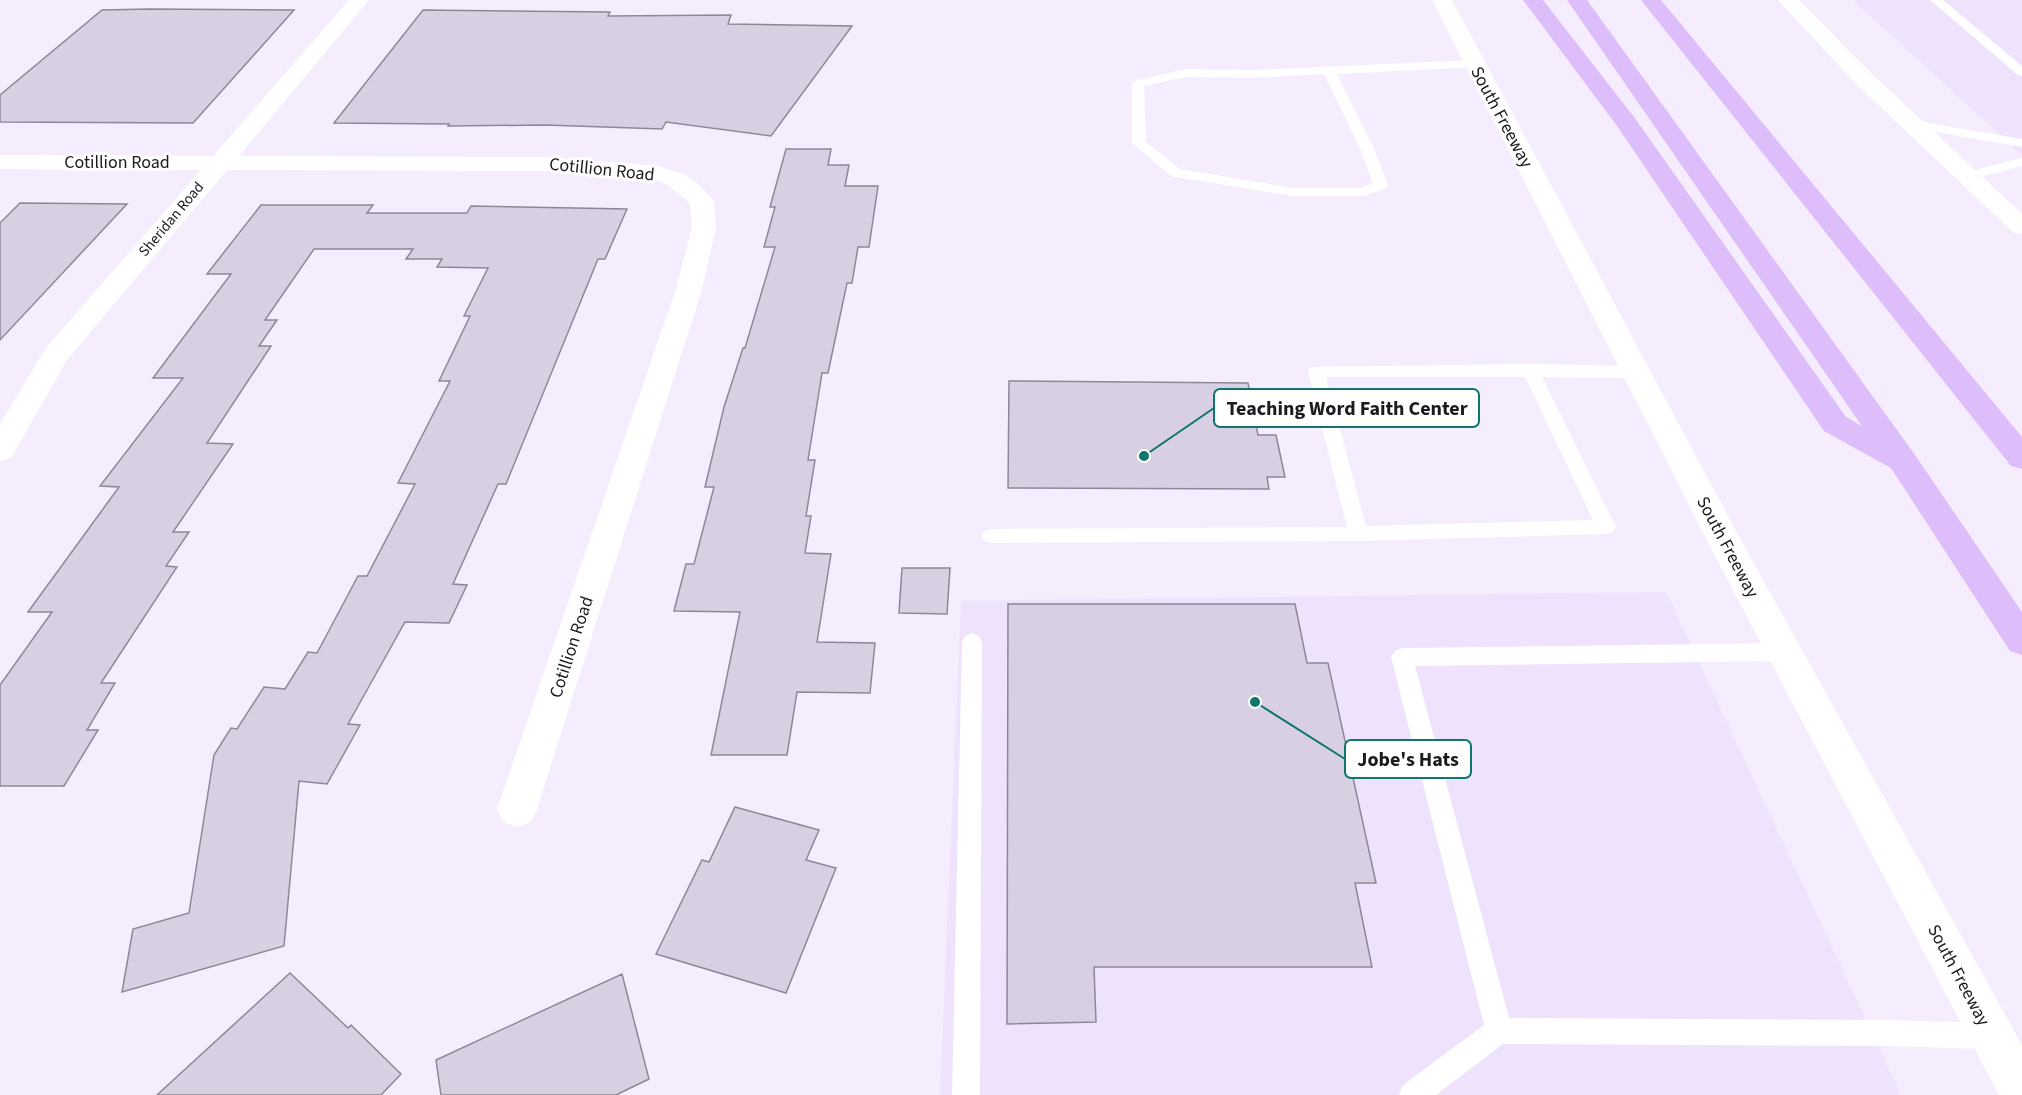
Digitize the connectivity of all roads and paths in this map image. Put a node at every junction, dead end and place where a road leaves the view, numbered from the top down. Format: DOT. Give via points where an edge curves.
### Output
graph roads {
  1 [pos="358,0"];
  2 [pos="1442,0"];
  3 [pos="1533,0"];
  4 [pos="1576,0"];
  5 [pos="1652,0"];
  6 [pos="1788,0"];
  7 [pos="1936,0"];
  8 [pos="1474,64"];
  9 [pos="1329,71"];
  10 [pos="2022,72"];
  11 [pos="1912,124"];
  12 [pos="2022,143"];
  13 [pos="0,162"];
  14 [pos="219,162"];
  15 [pos="2022,162"];
  16 [pos="1968,176"];
  17 [pos="2022,226"];
  18 [pos="1530,370"];
  19 [pos="1637,372"];
  20 [pos="0,450"];
  21 [pos="2022,458"];
  22 [pos="1904,463"];
  23 [pos="1358,534"];
  24 [pos="991,536"];
  25 [pos="2022,641"];
  26 [pos="972,642"];
  27 [pos="1784,652"];
  28 [pos="517,809"];
  29 [pos="1499,1030"];
  30 [pos="1992,1036"];
  31 [pos="2022,1091"];
  32 [pos="966,1095"];
  33 [pos="1413,1095"];
  1 -- 14 [label="street, Sheridan Road"];
  2 -- 8 [label="street, South Freeway"];
  3 -- 22 [label="highway" via="1626,122 1834,424"];
  4 -- 22 [label="highway"];
  5 -- 21 [label="highway"];
  6 -- 11 [label="street"];
  7 -- 10 [label="lane"];
  8 -- 9 [label="lane"];
  8 -- 19 [label="street, South Freeway"];
  9 -- 9 [label="lane" via="1186,73 1138,84 1139,143 1176,173 1293,192 1364,192 1381,185"];
  11 -- 12 [label="lane"];
  11 -- 16 [label="street"];
  13 -- 14 [label="street, Cotillion Road"];
  14 -- 20 [label="street, Sheridan Road" via="56,355"];
  14 -- 28 [label="street, Cotillion Road" via="543,164 650,171 675,179 702,201 704,227 689,289"];
  15 -- 16 [label="lane"];
  16 -- 17 [label="street"];
  18 -- 19 [label="lane"];
  18 -- 23 [label="lane" via="1316,371"];
  18 -- 23 [label="lane" via="1606,527"];
  19 -- 27 [label="street, South Freeway"];
  22 -- 25 [label="highway"];
  23 -- 24 [label="lane"];
  26 -- 32 [label="lane"];
  27 -- 29 [label="lane" via="1402,657"];
  27 -- 30 [label="street, South Freeway"];
  29 -- 30 [label="lane"];
  29 -- 33 [label="lane"];
  30 -- 31 [label="street, South Freeway"];
}
